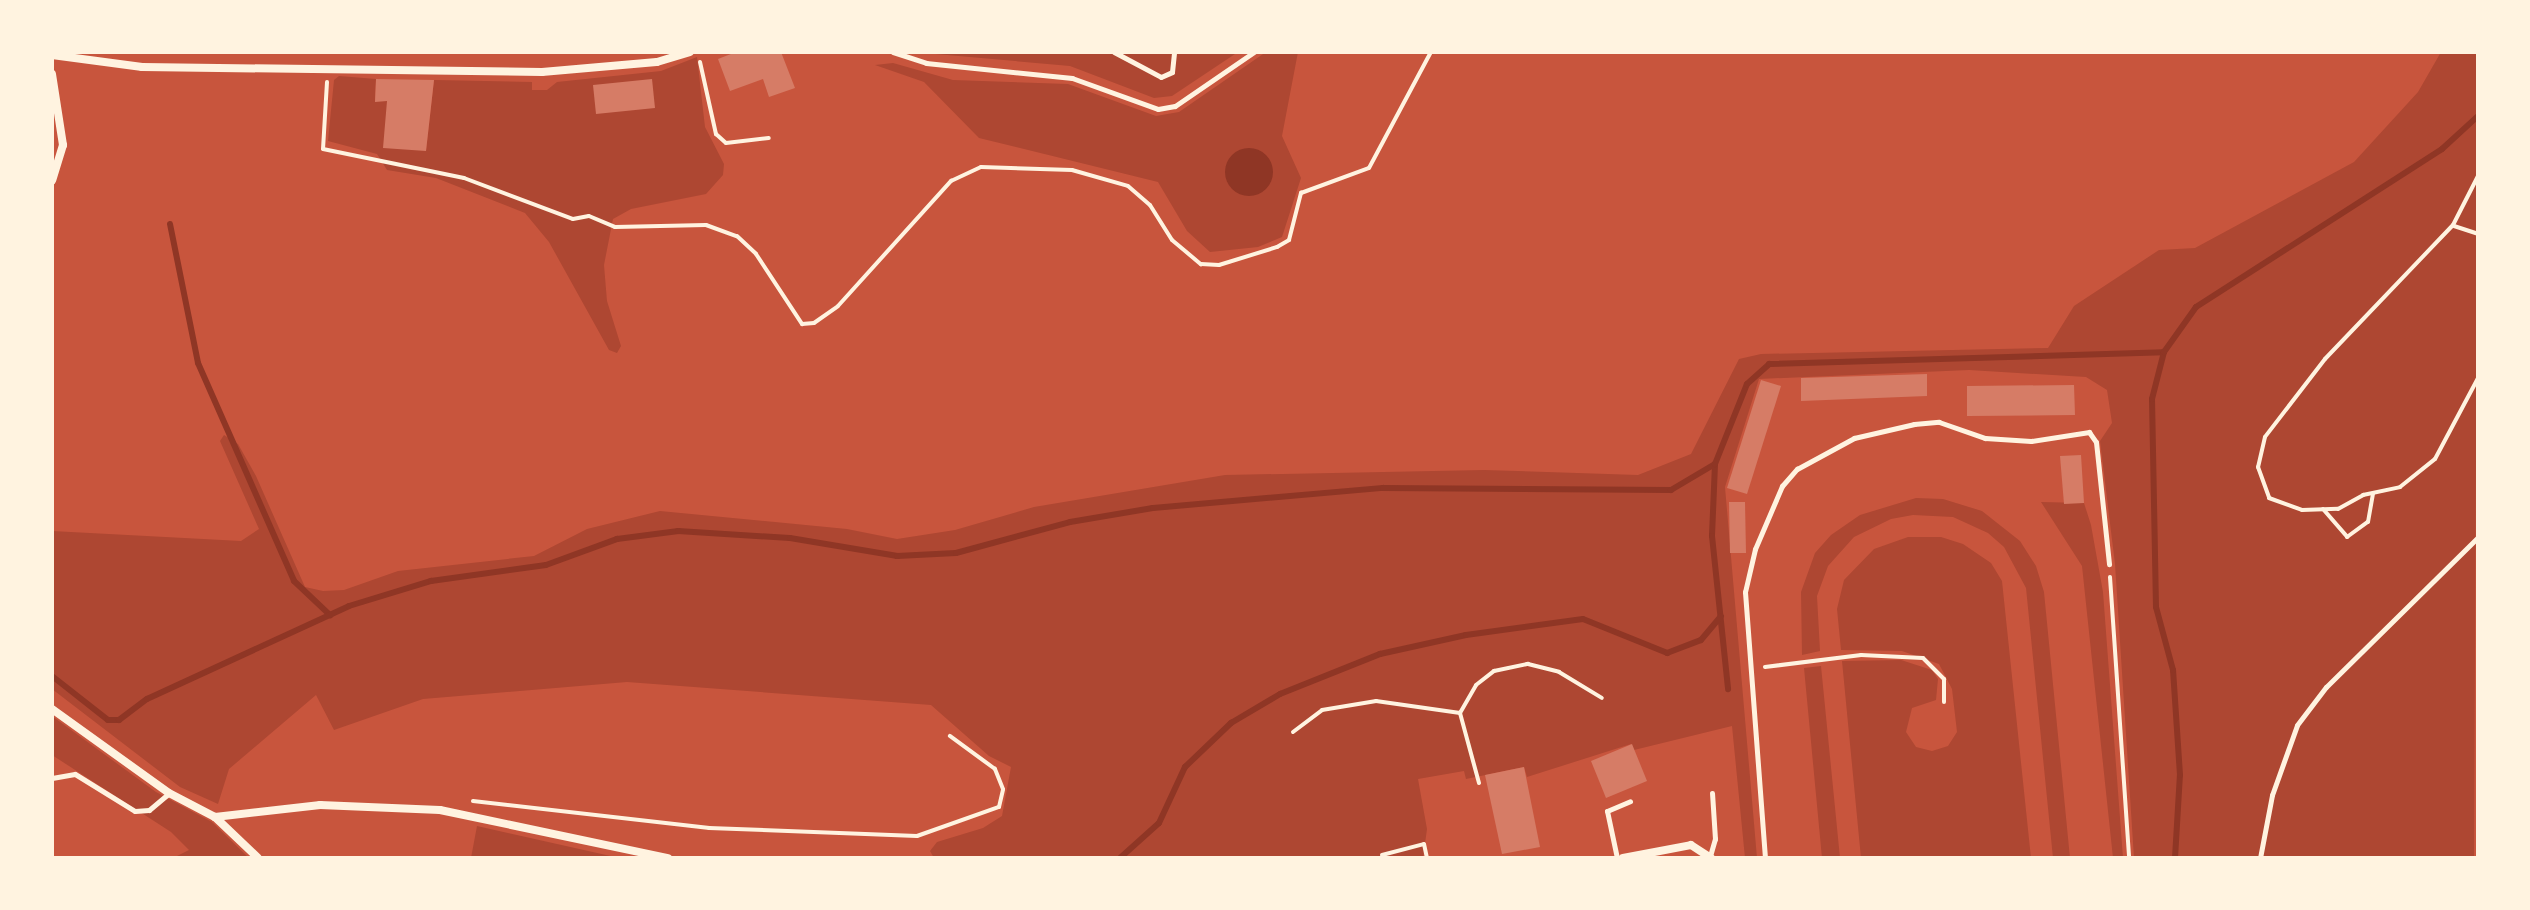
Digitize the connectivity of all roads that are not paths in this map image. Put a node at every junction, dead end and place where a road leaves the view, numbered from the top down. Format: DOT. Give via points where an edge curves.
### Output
graph roads {
  1 [pos="689,52"];
  2 [pos="895,52"];
  3 [pos="1114,52"];
  4 [pos="1174,52"];
  5 [pos="1183,52"];
  6 [pos="1254,52"];
  7 [pos="52,55"];
  8 [pos="1177,62"];
  9 [pos="52,74"];
  10 [pos="52,180"];
  11 [pos="2478,537"];
  12 [pos="2109,564"];
  13 [pos="52,709"];
  14 [pos="52,778"];
  15 [pos="169,793"];
  16 [pos="1712,793"];
  17 [pos="1630,801"];
  18 [pos="215,817"];
  19 [pos="1710,857"];
  20 [pos="258,858"];
  21 [pos="668,858"];
  22 [pos="1617,858"];
  23 [pos="1623,858"];
  24 [pos="1765,858"];
  25 [pos="2260,858"];
  1 -- 7 [label="street" via="657,62 542,72 142,67"];
  2 -- 6 [label="lane" via="926,63 1072,78 1158,109 1175,106"];
  3 -- 8 [label="lane" via="1161,77"];
  4 -- 8 [label="lane"];
  5 -- 8 [label="lane"];
  9 -- 10 [label="street" via="63,145"];
  11 -- 25 [label="lane" via="2326,687 2297,725 2272,795"];
  12 -- 24 [label="lane" via="2096,442 2089,432 2031,441 1985,438 1939,422 1884,429 1822,453 1782,486 1755,549 1745,592"];
  13 -- 15 [label="street"];
  14 -- 15 [label="lane" via="75,774 135,811 149,810"];
  15 -- 18 [label="street"];
  16 -- 19 [label="lane" via="1715,839"];
  17 -- 22 [label="lane" via="1607,811"];
  18 -- 20 [label="street"];
  18 -- 21 [label="street" via="320,805 440,810"];
  19 -- 23 [label="street" via="1691,845"];
}
